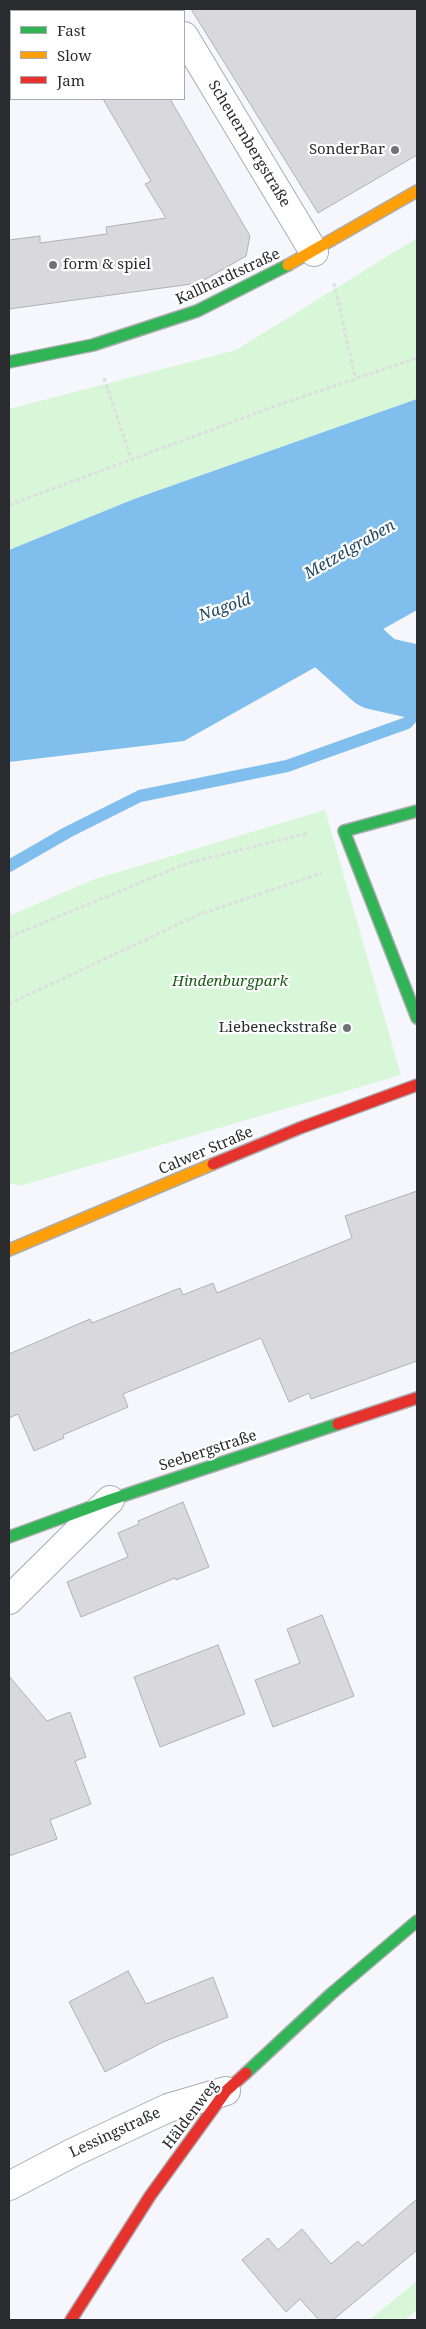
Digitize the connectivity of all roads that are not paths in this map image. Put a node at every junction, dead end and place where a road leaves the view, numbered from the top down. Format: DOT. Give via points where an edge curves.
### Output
graph roads {
  1 [pos="185,38"];
  2 [pos="417,191"];
  3 [pos="320,249"];
  4 [pos="9,362"];
  5 [pos="417,811"];
  6 [pos="417,1018"];
  7 [pos="417,1085"];
  8 [pos="9,1249"];
  9 [pos="417,1398"];
  10 [pos="110,1500"];
  11 [pos="9,1537"];
  12 [pos="9,1600"];
  13 [pos="417,1920"];
  14 [pos="226,2091"];
  15 [pos="9,2186"];
  16 [pos="72,2320"];
  1 -- 3 [label="street, Scheuernbergstraße"];
  2 -- 3 [label="street, Kallhardtstraße"];
  3 -- 4 [label="street, Kallhardtstraße" via="197,311 93,345"];
  5 -- 6 [label="street" via="344,832"];
  7 -- 8 [label="street, Calwer Straße" via="300,1128"];
  9 -- 10 [label="street, Seebergstraße"];
  10 -- 11 [label="street, Seebergstraße"];
  10 -- 12 [label="street"];
  13 -- 14 [label="street, Häldenweg"];
  14 -- 15 [label="street, Lessingstraße" via="168,2108"];
  14 -- 16 [label="street, Häldenweg" via="150,2196"];
}
